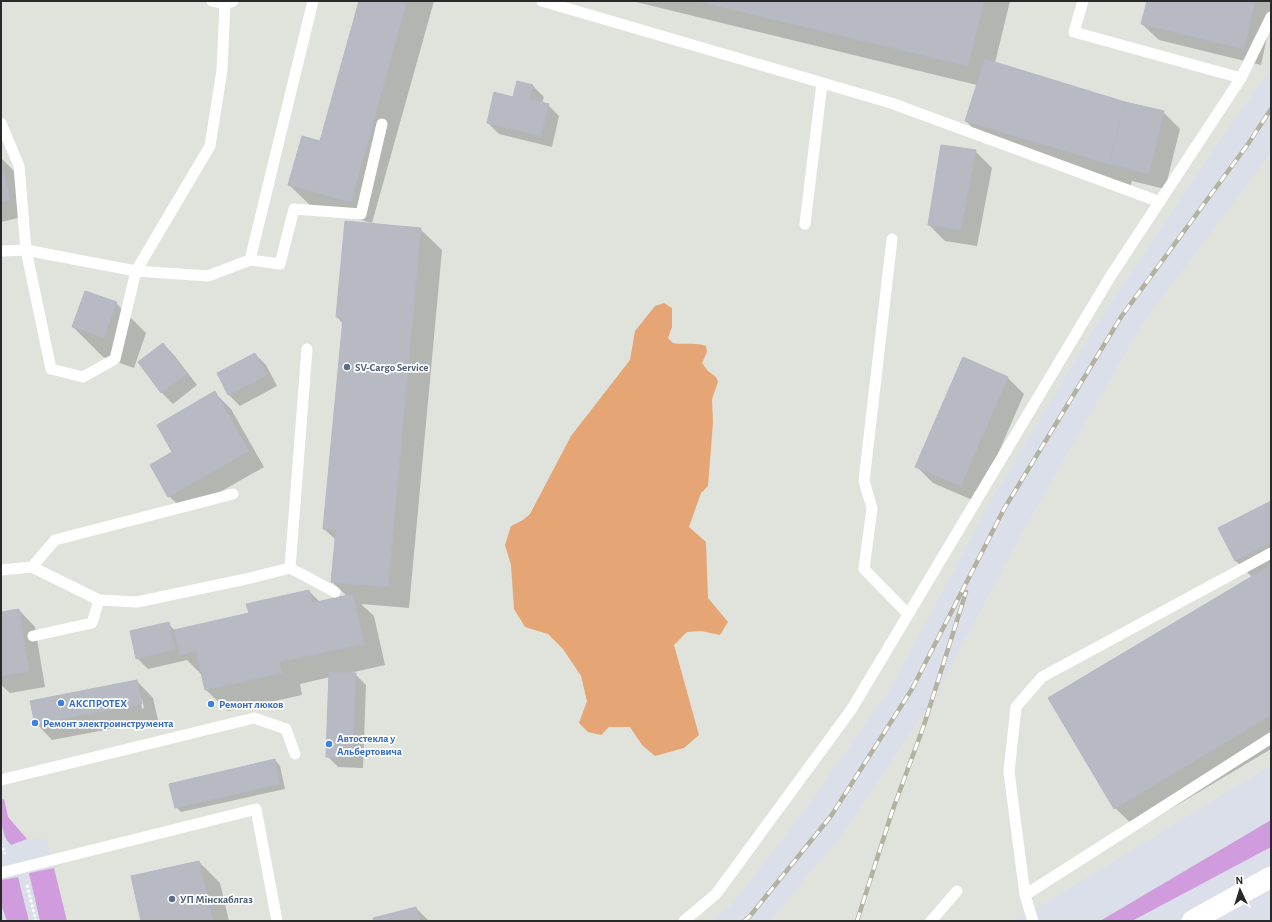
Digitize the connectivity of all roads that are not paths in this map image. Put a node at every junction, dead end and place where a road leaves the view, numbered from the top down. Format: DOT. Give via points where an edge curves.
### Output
graph roads {
  1 [pos="212,1"];
  2 [pos="313,1"];
  3 [pos="542,1"];
  4 [pos="1083,1"];
  5 [pos="229,3"];
  6 [pos="1271,17"];
  7 [pos="1241,78"];
  8 [pos="822,83"];
  9 [pos="1,123"];
  10 [pos="382,124"];
  11 [pos="1160,202"];
  12 [pos="806,224"];
  13 [pos="892,239"];
  14 [pos="26,250"];
  15 [pos="1,251"];
  16 [pos="250,260"];
  17 [pos="136,271"];
  18 [pos="306,349"];
  19 [pos="233,494"];
  20 [pos="1271,553"];
  21 [pos="32,567"];
  22 [pos="290,568"];
  23 [pos="1,570"];
  24 [pos="335,592"];
  25 [pos="100,600"];
  26 [pos="908,614"];
  27 [pos="33,636"];
  28 [pos="1271,738"];
  29 [pos="296,754"];
  30 [pos="1,780"];
  31 [pos="1,873"];
  32 [pos="1271,878"];
  33 [pos="957,891"];
  34 [pos="1025,895"];
  35 [pos="277,921"];
  36 [pos="684,921"];
  37 [pos="931,921"];
  38 [pos="1033,921"];
  39 [pos="1192,921"];
  1 -- 5 [label="lane"];
  2 -- 16 [label="lane"];
  3 -- 8 [label="lane"];
  4 -- 7 [label="lane" via="1074,32"];
  5 -- 17 [label="lane" via="210,146"];
  6 -- 7 [label="lane"];
  7 -- 11 [label="lane"];
  8 -- 11 [label="lane" via="891,103"];
  8 -- 12 [label="lane"];
  9 -- 14 [label="lane" via="19,166"];
  10 -- 16 [label="lane" via="361,214 294,209 280,264"];
  11 -- 26 [label="lane" via="1110,277"];
  13 -- 26 [label="lane" via="864,481 872,508 864,569"];
  14 -- 15 [label="lane"];
  14 -- 17 [label="lane"];
  14 -- 17 [label="lane" via="51,368 82,377 115,359"];
  16 -- 17 [label="lane" via="208,276"];
  18 -- 22 [label="lane"];
  19 -- 21 [label="lane" via="55,540"];
  20 -- 34 [label="lane" via="1042,677 1016,707 1009,772"];
  21 -- 23 [label="lane"];
  21 -- 25 [label="lane"];
  22 -- 24 [label="lane"];
  22 -- 25 [label="lane" via="137,602"];
  25 -- 27 [label="lane" via="92,623"];
  26 -- 36 [label="lane" via="841,723 716,894"];
  28 -- 34 [label="lane"];
  29 -- 30 [label="lane" via="286,729 254,718"];
  31 -- 35 [label="lane" via="256,809"];
  32 -- 39 [label="street"];
  33 -- 37 [label="lane"];
  34 -- 38 [label="lane"];
}
